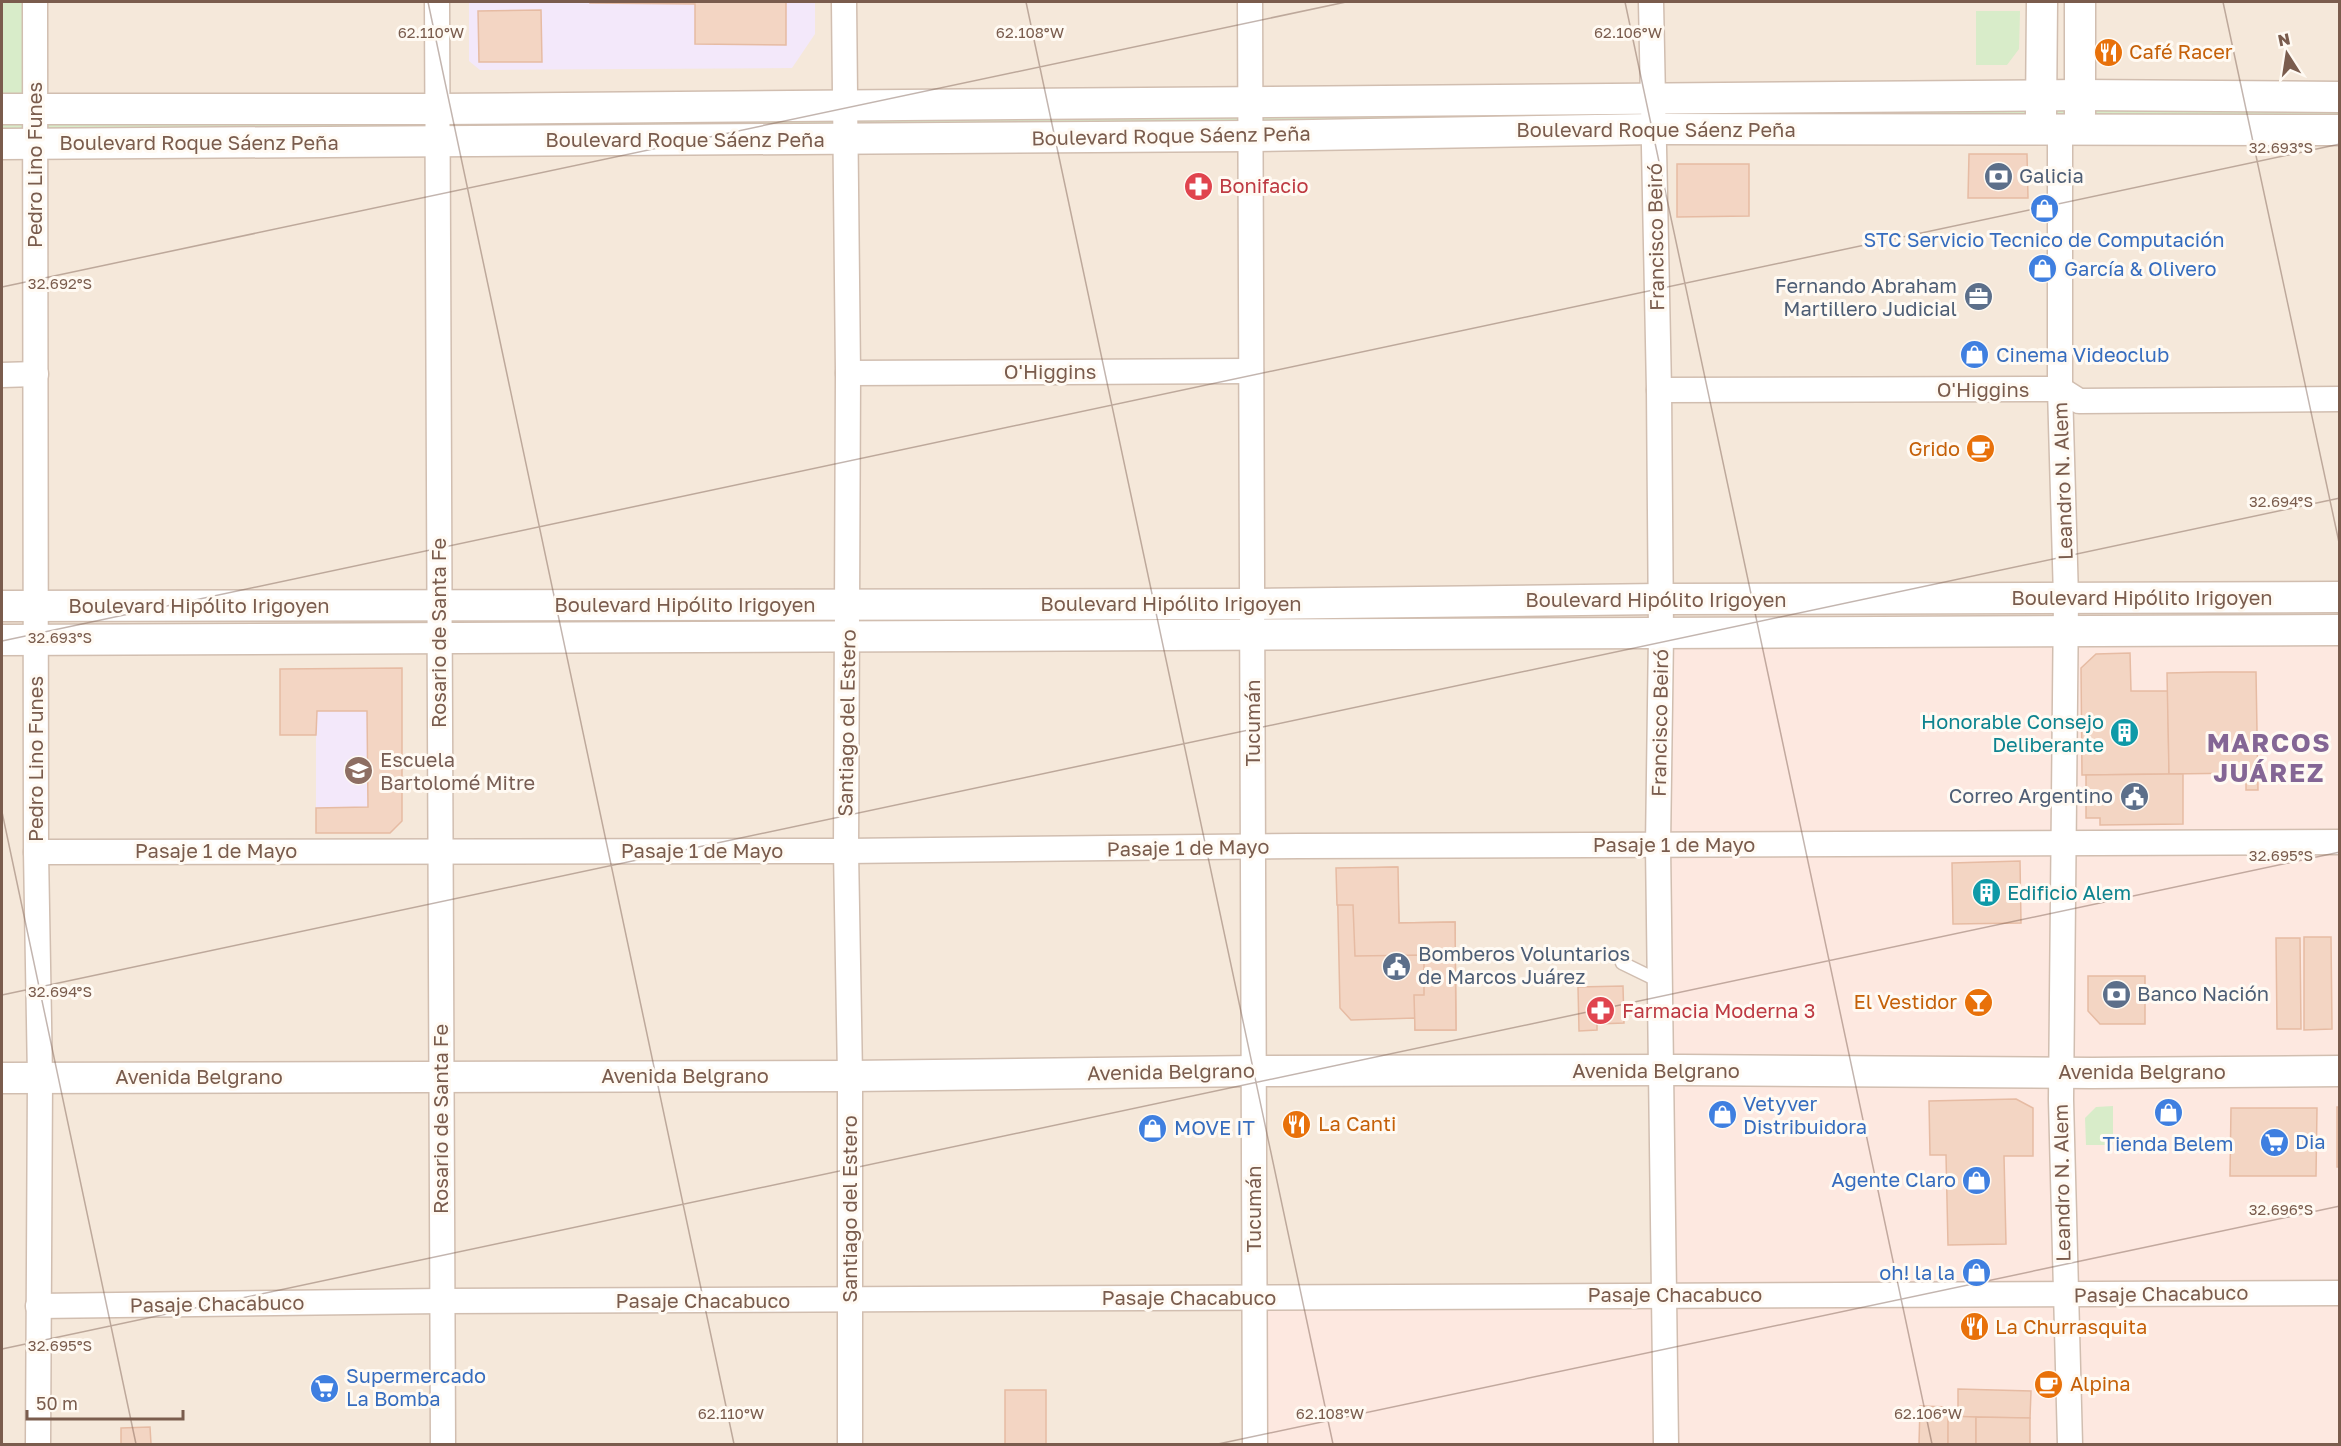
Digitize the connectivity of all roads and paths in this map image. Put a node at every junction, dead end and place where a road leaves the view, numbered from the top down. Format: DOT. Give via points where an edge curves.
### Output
graph roads {
  1 [pos="35,2"];
  2 [pos="437,2"];
  3 [pos="844,2"];
  4 [pos="1250,2"];
  5 [pos="1652,2"];
  6 [pos="2042,2"];
  7 [pos="2080,2"];
  8 [pos="2042,95"];
  9 [pos="2079,95"];
  10 [pos="2340,97"];
  11 [pos="1251,102"];
  12 [pos="845,105"];
  13 [pos="35,108"];
  14 [pos="2,109"];
  15 [pos="437,109"];
  16 [pos="1655,115"];
  17 [pos="2060,129"];
  18 [pos="2340,130"];
  19 [pos="1251,136"];
  20 [pos="845,139"];
  21 [pos="437,141"];
  22 [pos="2,144"];
  23 [pos="34,144"];
  24 [pos="1251,370"];
  25 [pos="848,374"];
  26 [pos="2,375"];
  27 [pos="36,375"];
  28 [pos="1659,390"];
  29 [pos="2060,390"];
  30 [pos="2340,399"];
  31 [pos="2340,597"];
  32 [pos="2066,598"];
  33 [pos="1660,599"];
  34 [pos="848,604"];
  35 [pos="1252,604"];
  36 [pos="35,605"];
  37 [pos="2,606"];
  38 [pos="439,606"];
  39 [pos="2340,630"];
  40 [pos="2066,632"];
  41 [pos="1661,634"];
  42 [pos="1252,635"];
  43 [pos="848,637"];
  44 [pos="439,639"];
  45 [pos="2,640"];
  46 [pos="35,640"];
  47 [pos="2340,842"];
  48 [pos="2064,843"];
  49 [pos="1658,846"];
  50 [pos="1253,847"];
  51 [pos="440,851"];
  52 [pos="846,851"];
  53 [pos="36,852"];
  54 [pos="1622,963"];
  55 [pos="1659,981"];
  56 [pos="1254,1071"];
  57 [pos="1660,1071"];
  58 [pos="2340,1071"];
  59 [pos="2061,1073"];
  60 [pos="441,1076"];
  61 [pos="850,1076"];
  62 [pos="2,1078"];
  63 [pos="40,1078"];
  64 [pos="2340,1293"];
  65 [pos="1664,1295"];
  66 [pos="2064,1295"];
  67 [pos="1255,1297"];
  68 [pos="851,1300"];
  69 [pos="442,1301"];
  70 [pos="38,1306"];
  71 [pos="38,1444"];
  72 [pos="443,1444"];
  73 [pos="850,1444"];
  74 [pos="1255,1444"];
  75 [pos="1666,1444"];
  76 [pos="2070,1444"];
  1 -- 13 [label="street, Pedro Lino Funes"];
  2 -- 15 [label="street, Rosario de Santa Fe"];
  3 -- 12 [label="street, Santiago del Estero"];
  4 -- 11 [label="street, Tucumán"];
  5 -- 16 [label="street, Francisco Beiró"];
  6 -- 8 [label="street, Leandro N. Alem"];
  7 -- 9 [label="street, Leandro N. Alem"];
  8 -- 9 [label="street, Boulevard Roque Sáenz Peña"];
  8 -- 16 [label="street, Boulevard Roque Sáenz Peña"];
  8 -- 17 [label="street, Leandro N. Alem"];
  9 -- 10 [label="street, Boulevard Roque Sáenz Peña"];
  9 -- 17 [label="street, Leandro N. Alem"];
  11 -- 12 [label="street, Boulevard Roque Sáenz Peña"];
  11 -- 16 [label="street, Boulevard Roque Sáenz Peña"];
  11 -- 19 [label="street, Tucumán"];
  12 -- 15 [label="street, Boulevard Roque Sáenz Peña"];
  12 -- 20 [label="street, Santiago del Estero"];
  13 -- 14 [label="street, Boulevard Roque Sáenz Peña"];
  13 -- 15 [label="street, Boulevard Roque Sáenz Peña"];
  13 -- 23 [label="street, Pedro Lino Funes"];
  15 -- 21 [label="street, Rosario de Santa Fe"];
  16 -- 17 [label="street, Boulevard Roque Sáenz Peña"];
  16 -- 19 [label="street, Boulevard Roque Sáenz Peña"];
  16 -- 28 [label="street, Francisco Beiró"];
  17 -- 18 [label="street, Boulevard Roque Sáenz Peña"];
  17 -- 29 [label="street, Leandro N. Alem"];
  19 -- 20 [label="street, Boulevard Roque Sáenz Peña"];
  19 -- 24 [label="street, Tucumán"];
  20 -- 21 [label="street, Boulevard Roque Sáenz Peña"];
  20 -- 25 [label="street, Santiago del Estero"];
  21 -- 23 [label="street, Boulevard Roque Sáenz Peña"];
  21 -- 38 [label="street, Rosario de Santa Fe"];
  22 -- 23 [label="street, Boulevard Roque Sáenz Peña"];
  23 -- 27 [label="street, Pedro Lino Funes"];
  24 -- 25 [label="street, O'Higgins"];
  24 -- 35 [label="street, Tucumán"];
  25 -- 34 [label="street, Santiago del Estero"];
  26 -- 27 [label="street"];
  27 -- 36 [label="street, Pedro Lino Funes"];
  28 -- 29 [label="street, O'Higgins"];
  28 -- 33 [label="street, Francisco Beiró"];
  29 -- 30 [label="street, O'Higgins" via="2079,401"];
  29 -- 32 [label="street, Leandro N. Alem"];
  31 -- 32 [label="street, Boulevard Hipólito Irigoyen"];
  32 -- 33 [label="street, Boulevard Hipólito Irigoyen"];
  32 -- 40 [label="street, Leandro N. Alem"];
  33 -- 35 [label="street, Boulevard Hipólito Irigoyen"];
  33 -- 41 [label="street, Francisco Beiró"];
  34 -- 35 [label="street, Boulevard Hipólito Irigoyen"];
  34 -- 38 [label="street, Boulevard Hipólito Irigoyen"];
  34 -- 43 [label="street, Santiago del Estero"];
  35 -- 42 [label="street, Tucumán"];
  36 -- 37 [label="street, Boulevard Hipólito Irigoyen"];
  36 -- 38 [label="street, Boulevard Hipólito Irigoyen"];
  36 -- 46 [label="street, Pedro Lino Funes"];
  38 -- 44 [label="street, Rosario de Santa Fe"];
  39 -- 40 [label="street, Boulevard Hipólito Irigoyen"];
  40 -- 41 [label="street, Boulevard Hipólito Irigoyen"];
  40 -- 48 [label="street, Leandro N. Alem"];
  41 -- 42 [label="street, Boulevard Hipólito Irigoyen"];
  41 -- 49 [label="street, Francisco Beiró"];
  42 -- 43 [label="street, Boulevard Hipólito Irigoyen"];
  42 -- 50 [label="street, Tucumán"];
  43 -- 44 [label="street, Boulevard Hipólito Irigoyen"];
  43 -- 52 [label="street, Santiago del Estero"];
  44 -- 46 [label="street, Boulevard Hipólito Irigoyen"];
  44 -- 51 [label="street, Rosario de Santa Fe"];
  45 -- 46 [label="street, Boulevard Hipólito Irigoyen"];
  46 -- 53 [label="street, Pedro Lino Funes"];
  47 -- 48 [label="street, Pasaje 1 de Mayo"];
  48 -- 49 [label="street, Pasaje 1 de Mayo"];
  48 -- 59 [label="street, Leandro N. Alem"];
  49 -- 50 [label="street, Pasaje 1 de Mayo"];
  49 -- 55 [label="street, Francisco Beiró"];
  50 -- 52 [label="street, Pasaje 1 de Mayo"];
  50 -- 56 [label="street, Tucumán"];
  51 -- 52 [label="street, Pasaje 1 de Mayo"];
  51 -- 53 [label="street, Pasaje 1 de Mayo"];
  51 -- 60 [label="street, Rosario de Santa Fe"];
  52 -- 61 [label="street, Santiago del Estero"];
  53 -- 63 [label="street, Pedro Lino Funes"];
  54 -- 55 [label="lane"];
  55 -- 57 [label="street, Francisco Beiró"];
  56 -- 57 [label="street, Avenida Belgrano"];
  56 -- 61 [label="street, Avenida Belgrano"];
  56 -- 67 [label="street, Tucumán"];
  57 -- 59 [label="street, Avenida Belgrano"];
  57 -- 65 [label="street, Francisco Beiró"];
  58 -- 59 [label="street, Avenida Belgrano"];
  59 -- 66 [label="street, Leandro N. Alem"];
  60 -- 61 [label="street, Avenida Belgrano"];
  60 -- 63 [label="street, Avenida Belgrano"];
  60 -- 69 [label="street, Rosario de Santa Fe"];
  61 -- 68 [label="street, Santiago del Estero"];
  62 -- 63 [label="street, Avenida Belgrano"];
  63 -- 70 [label="street, Pedro Lino Funes"];
  64 -- 66 [label="street, Pasaje Chacabuco"];
  65 -- 66 [label="street, Pasaje Chacabuco"];
  65 -- 67 [label="street, Pasaje Chacabuco"];
  65 -- 75 [label="street, Francisco Beiró"];
  66 -- 76 [label="street, Leandro N. Alem"];
  67 -- 68 [label="street, Pasaje Chacabuco"];
  67 -- 74 [label="street, Tucumán"];
  68 -- 69 [label="street, Pasaje Chacabuco"];
  68 -- 73 [label="street, Santiago del Estero"];
  69 -- 70 [label="street, Pasaje Chacabuco"];
  69 -- 72 [label="street, Rosario de Santa Fe"];
  70 -- 71 [label="street, Pedro Lino Funes"];
}
